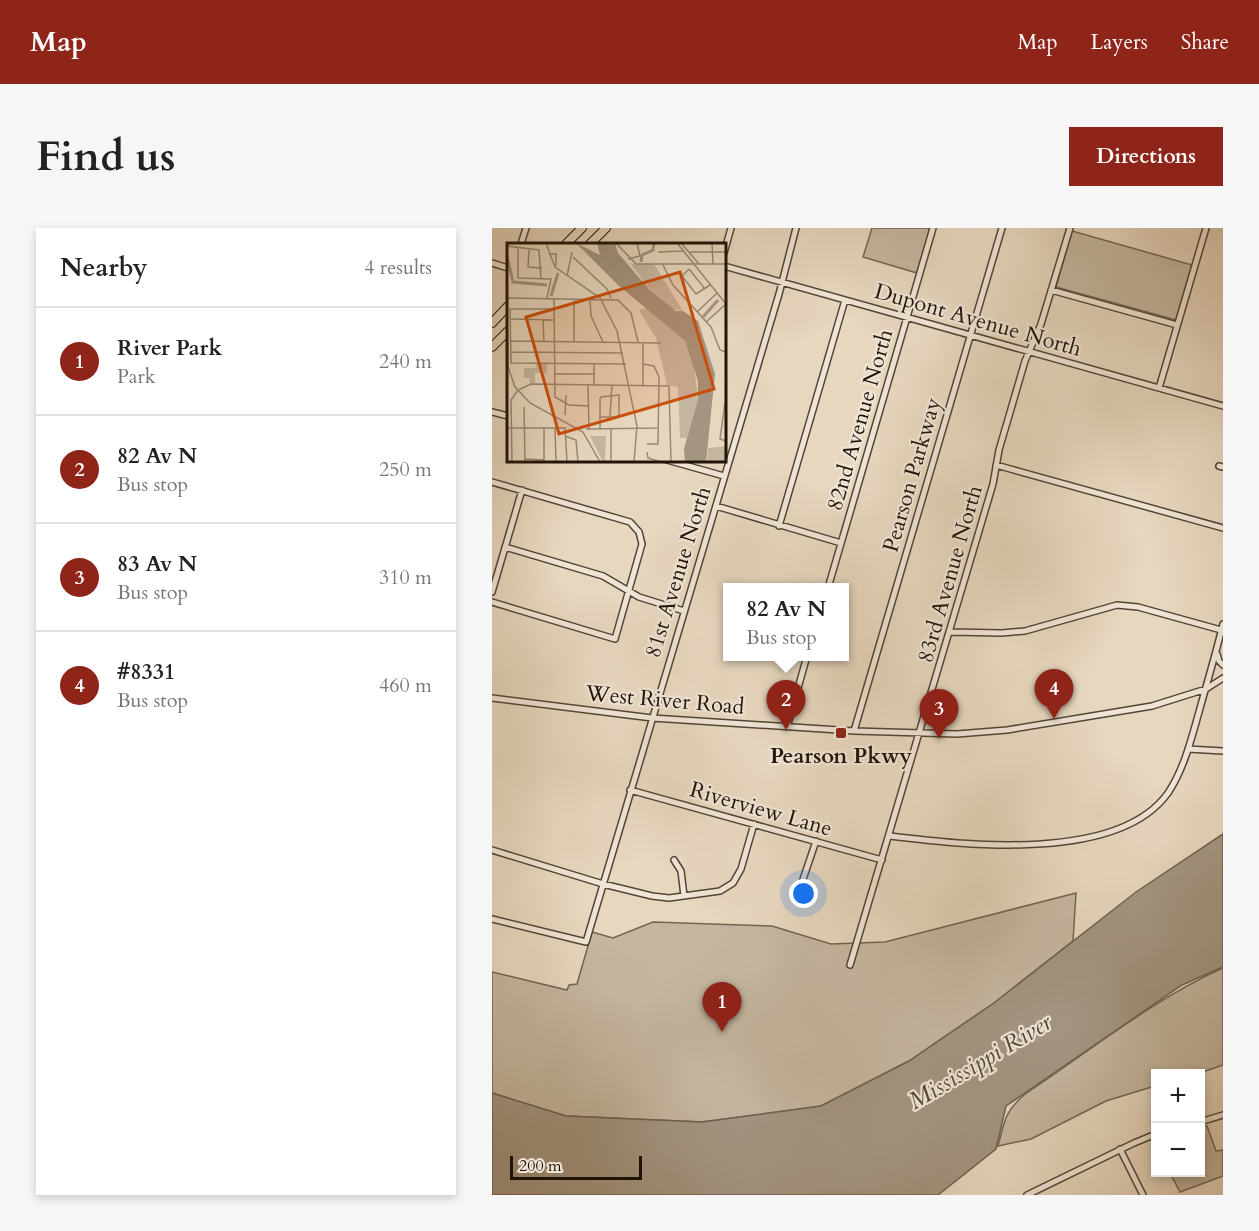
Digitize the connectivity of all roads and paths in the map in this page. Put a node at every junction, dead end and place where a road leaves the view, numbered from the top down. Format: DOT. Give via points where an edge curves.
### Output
graph roads {
  1 [pos="525,228"];
  2 [pos="582,228"];
  3 [pos="606,228"];
  4 [pos="731,228"];
  5 [pos="798,228"];
  6 [pos="933,228"];
  7 [pos="1002,228"];
  8 [pos="1070,228"];
  9 [pos="1206,228"];
  10 [pos="521,243"];
  11 [pos="567,243"];
  12 [pos="591,243"];
  13 [pos="726,247"];
  14 [pos="492,263"];
  15 [pos="726,267"];
  16 [pos="507,268"];
  17 [pos="783,282"];
  18 [pos="1051,290"];
  19 [pos="845,300"];
  20 [pos="507,307"];
  21 [pos="907,317"];
  22 [pos="492,323"];
  23 [pos="1177,325"];
  24 [pos="507,332"];
  25 [pos="970,334"];
  26 [pos="492,347"];
  27 [pos="1029,351"];
  28 [pos="1158,388"];
  29 [pos="1223,398"];
  30 [pos="1222,406"];
  31 [pos="492,412"];
  32 [pos="507,416"];
  33 [pos="674,462"];
  34 [pos="996,465"];
  35 [pos="724,477"];
  36 [pos="492,482"];
  37 [pos="522,490"];
  38 [pos="716,506"];
  39 [pos="779,526"];
  40 [pos="1223,528"];
  41 [pos="841,543"];
  42 [pos="505,547"];
  43 [pos="829,583"];
  44 [pos="629,590"];
  45 [pos="492,591"];
  46 [pos="492,602"];
  47 [pos="684,611"];
  48 [pos="1222,627"];
  49 [pos="950,632"];
  50 [pos="1217,650"];
  51 [pos="806,661"];
  52 [pos="1223,665"];
  53 [pos="1223,678"];
  54 [pos="1206,689"];
  55 [pos="492,698"];
  56 [pos="652,718"];
  57 [pos="787,727"];
  58 [pos="854,731"];
  59 [pos="920,734"];
  60 [pos="1188,749"];
  61 [pos="1223,751"];
  62 [pos="630,790"];
  63 [pos="754,824"];
  64 [pos="890,836"];
  65 [pos="816,842"];
  66 [pos="492,850"];
  67 [pos="674,860"];
  68 [pos="882,860"];
  69 [pos="603,884"];
  70 [pos="684,896"];
  71 [pos="796,900"];
  72 [pos="492,919"];
  73 [pos="850,965"];
  74 [pos="1223,1115"];
  75 [pos="1205,1120"];
  76 [pos="1151,1136"];
  77 [pos="1120,1149"];
  78 [pos="1027,1195"];
  79 [pos="1143,1195"];
  1 -- 10 [label="street"];
  2 -- 11 [label="highway"];
  3 -- 12 [label="highway"];
  4 -- 13 [label="street"];
  5 -- 17 [label="street, 81st Avenue North"];
  6 -- 21 [label="street, 82nd Avenue North"];
  7 -- 25 [label="street, Pearson Parkway"];
  8 -- 18 [label="street, 83rd Avenue North"];
  9 -- 23 [label="street"];
  14 -- 16 [label="street"];
  15 -- 17 [label="street, Dupont Avenue North"];
  17 -- 19 [label="street, Dupont Avenue North"];
  17 -- 35 [label="street, 81st Avenue North"];
  18 -- 23 [label="street"];
  18 -- 27 [label="street, 83rd Avenue North"];
  19 -- 21 [label="street, Dupont Avenue North"];
  19 -- 39 [label="street"];
  20 -- 22 [label="highway"];
  21 -- 25 [label="street, Dupont Avenue North"];
  21 -- 41 [label="street, 82nd Avenue North"];
  23 -- 28 [label="street"];
  24 -- 26 [label="highway"];
  25 -- 27 [label="street, Dupont Avenue North"];
  25 -- 58 [label="street, Pearson Parkway"];
  27 -- 28 [label="street, Dupont Avenue North"];
  27 -- 34 [label="street, 83rd Avenue North"];
  28 -- 30 [label="street, Dupont Avenue North"];
  29 -- 30 [label="street"];
  31 -- 32 [label="street"];
  33 -- 35 [label="street"];
  34 -- 40 [label="street"];
  34 -- 49 [label="street, 83rd Avenue North"];
  35 -- 38 [label="street, 81st Avenue North"];
  36 -- 37 [label="street"];
  37 -- 42 [label="street"];
  37 -- 44 [label="street" via="635,526 642,544"];
  38 -- 39 [label="street"];
  38 -- 47 [label="street, 81st Avenue North"];
  39 -- 41 [label="street"];
  41 -- 43 [label="street, 82nd Avenue North"];
  42 -- 44 [label="street" via="603,576"];
  42 -- 45 [label="street"];
  44 -- 46 [label="street" via="615,639"];
  44 -- 47 [label="street"];
  47 -- 56 [label="street, 81st Avenue North"];
  48 -- 49 [label="street" via="1117,605 1025,631"];
  48 -- 50 [label="street"];
  49 -- 59 [label="street, 83rd Avenue North"];
  50 -- 52 [label="street"];
  50 -- 54 [label="street"];
  51 -- 57 [label="street"];
  53 -- 54 [label="street, West River Road"];
  54 -- 59 [label="street, West River Road" via="1119,712 992,732"];
  54 -- 60 [label="street"];
  55 -- 56 [label="street, West River Road"];
  56 -- 57 [label="street, West River Road"];
  56 -- 62 [label="street, 81st Avenue North"];
  57 -- 58 [label="street, West River Road"];
  58 -- 59 [label="street, West River Road"];
  59 -- 64 [label="street, 83rd Avenue North"];
  60 -- 61 [label="street"];
  60 -- 64 [label="street" via="1163,799 1121,829 1068,842 954,843"];
  62 -- 63 [label="street, Riverview Lane"];
  62 -- 69 [label="street, 81st Avenue North"];
  63 -- 65 [label="street, Riverview Lane"];
  63 -- 70 [label="street" via="741,869 730,889"];
  64 -- 68 [label="street, 83rd Avenue North"];
  65 -- 68 [label="street, Riverview Lane"];
  65 -- 71 [label="street"];
  66 -- 69 [label="street"];
  67 -- 70 [label="street" via="681,871"];
  68 -- 73 [label="street, 83rd Avenue North"];
  69 -- 70 [label="street" via="652,896"];
  69 -- 72 [label="street, 81st Avenue North" via="586,942"];
  74 -- 75 [label="street"];
  76 -- 77 [label="street"];
  77 -- 78 [label="street"];
  77 -- 79 [label="street"];
}
